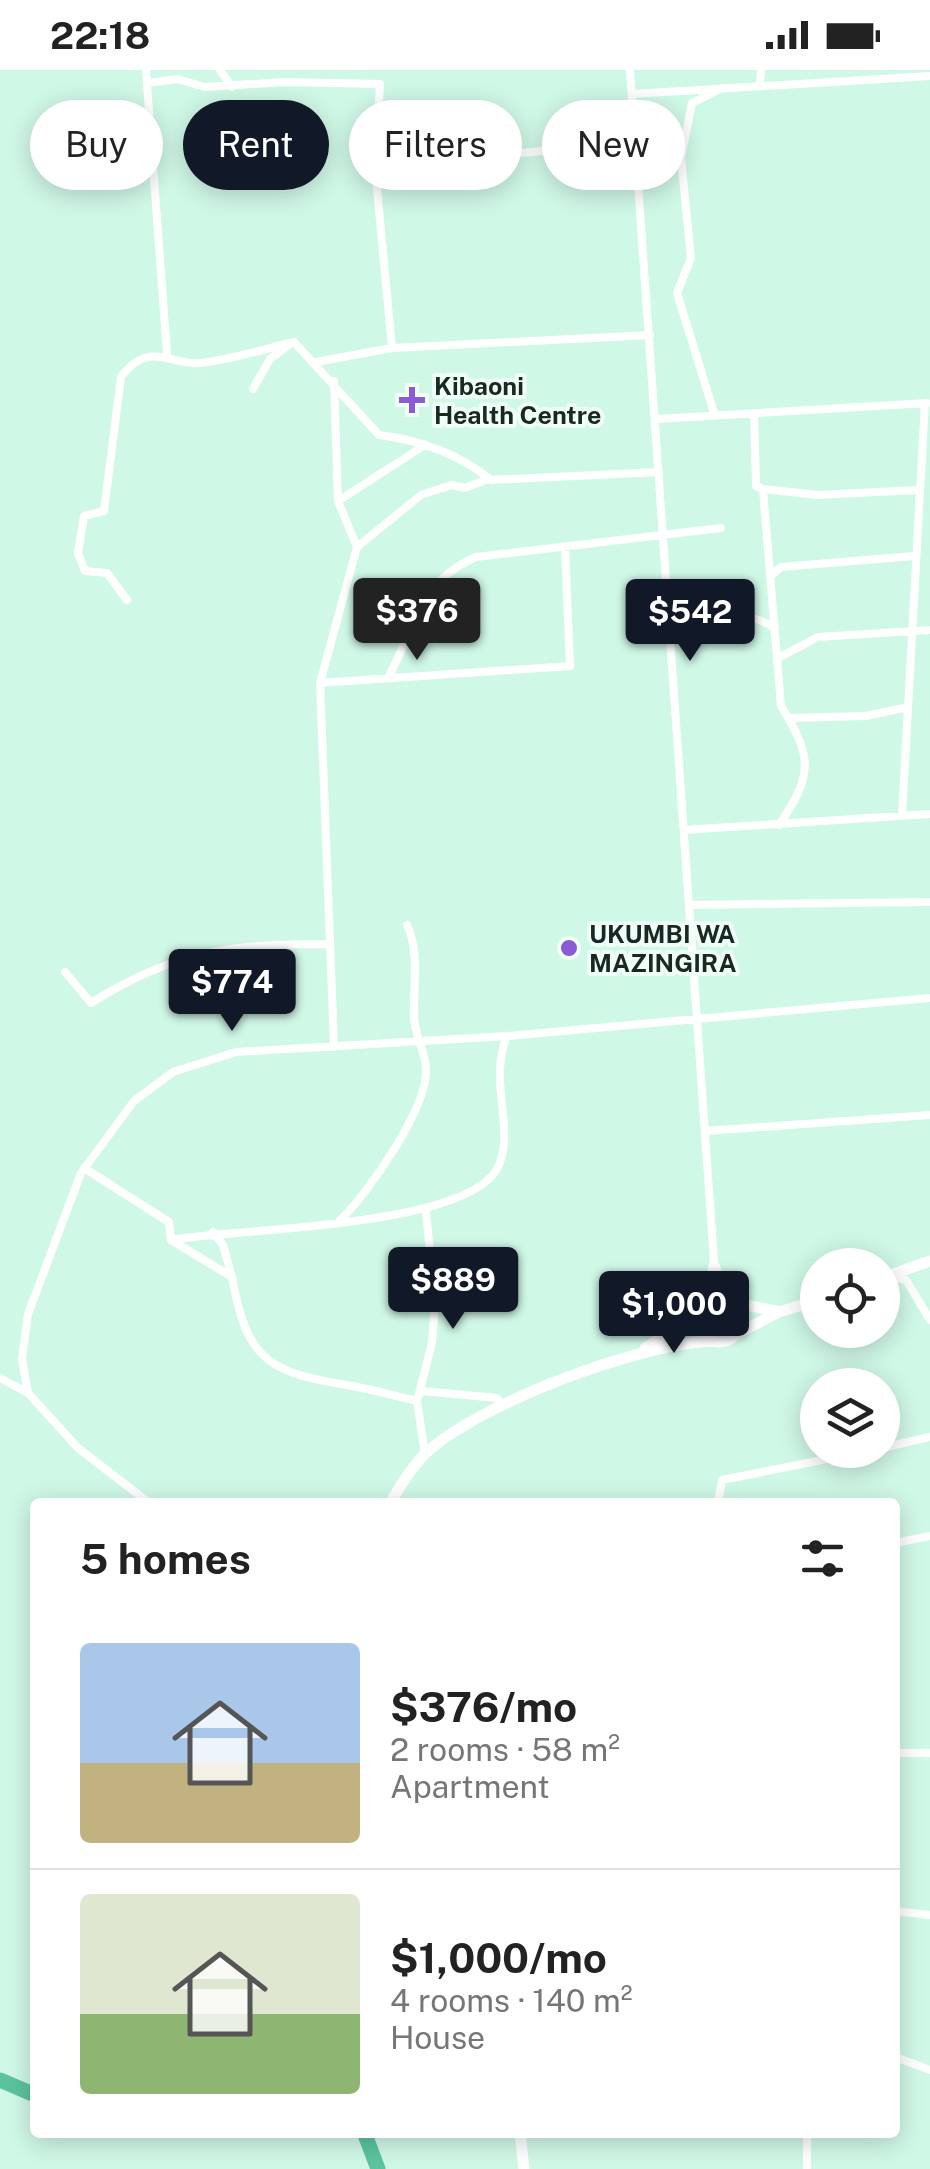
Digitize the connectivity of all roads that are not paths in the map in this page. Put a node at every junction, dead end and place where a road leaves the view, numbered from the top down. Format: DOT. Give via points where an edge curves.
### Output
graph roads {
  1 [pos="146,70"];
  2 [pos="220,70"];
  3 [pos="630,70"];
  4 [pos="760,70"];
  5 [pos="930,76"];
  6 [pos="148,83"];
  7 [pos="232,86"];
  8 [pos="760,86"];
  9 [pos="722,88"];
  10 [pos="632,94"];
  11 [pos="379,100"];
  12 [pos="632,100"];
  13 [pos="377,190"];
  14 [pos="639,190"];
  15 [pos="650,334"];
  16 [pos="294,342"];
  17 [pos="392,348"];
  18 [pos="167,354"];
  19 [pos="316,362"];
  20 [pos="334,381"];
  21 [pos="253,389"];
  22 [pos="928,403"];
  23 [pos="754,413"];
  24 [pos="715,416"];
  25 [pos="657,420"];
  26 [pos="426,445"];
  27 [pos="925,467"];
  28 [pos="659,472"];
  29 [pos="491,480"];
  30 [pos="763,489"];
  31 [pos="918,490"];
  32 [pos="338,501"];
  33 [pos="721,528"];
  34 [pos="662,536"];
  35 [pos="356,546"];
  36 [pos="565,547"];
  37 [pos="914,556"];
  38 [pos="771,576"];
  39 [pos="126,600"];
  40 [pos="776,628"];
  41 [pos="930,630"];
  42 [pos="909,631"];
  43 [pos="669,633"];
  44 [pos="778,658"];
  45 [pos="388,678"];
  46 [pos="320,683"];
  47 [pos="908,707"];
  48 [pos="789,718"];
  49 [pos="806,720"];
  50 [pos="799,732"];
  51 [pos="930,814"];
  52 [pos="902,815"];
  53 [pos="778,825"];
  54 [pos="684,830"];
  55 [pos="930,902"];
  56 [pos="689,905"];
  57 [pos="408,925"];
  58 [pos="330,944"];
  59 [pos="65,972"];
  60 [pos="930,998"];
  61 [pos="696,1018"];
  62 [pos="506,1036"];
  63 [pos="416,1041"];
  64 [pos="334,1047"];
  65 [pos="930,1115"];
  66 [pos="705,1131"];
  67 [pos="84,1168"];
  68 [pos="426,1211"];
  69 [pos="340,1220"];
  70 [pos="213,1232"];
  71 [pos="171,1240"];
  72 [pos="714,1261"];
  73 [pos="930,1261"];
  74 [pos="900,1272"];
  75 [pos="232,1277"];
  76 [pos="900,1279"];
  77 [pos="730,1301"];
  78 [pos="800,1306"];
  79 [pos="700,1310"];
  80 [pos="780,1312"];
  81 [pos="930,1320"];
  82 [pos="733,1337"];
  83 [pos="713,1341"];
  84 [pos="624,1360"];
  85 [pos="0,1378"];
  86 [pos="422,1390"];
  87 [pos="28,1393"];
  88 [pos="417,1401"];
  89 [pos="502,1405"];
  90 [pos="930,1438"];
  91 [pos="900,1444"];
  92 [pos="424,1454"];
  93 [pos="800,1464"];
  94 [pos="143,1498"];
  95 [pos="394,1498"];
  96 [pos="719,1498"];
  97 [pos="930,1536"];
  98 [pos="900,1541"];
  99 [pos="900,1753"];
  100 [pos="930,1753"];
  101 [pos="900,1912"];
  102 [pos="930,1915"];
  103 [pos="900,2059"];
  104 [pos="930,2070"];
  105 [pos="521,2138"];
  106 [pos="806,2138"];
  107 [pos="524,2169"];
  108 [pos="807,2169"];
  1 -- 6 [label="street"];
  2 -- 7 [label="street"];
  3 -- 10 [label="street"];
  4 -- 8 [label="street"];
  5 -- 8 [label="street"];
  6 -- 7 [label="street"];
  6 -- 18 [label="street"];
  7 -- 11 [label="street" via="380,84"];
  8 -- 9 [label="street"];
  9 -- 10 [label="street"];
  9 -- 24 [label="street" via="692,103 682,138 691,258 676,293"];
  10 -- 12 [label="street"];
  13 -- 17 [label="street"];
  14 -- 15 [label="street"];
  15 -- 17 [label="street"];
  15 -- 25 [label="street"];
  16 -- 18 [label="street" via="196,364"];
  16 -- 19 [label="street"];
  16 -- 21 [label="street" via="270,359"];
  17 -- 19 [label="street"];
  18 -- 39 [label="street" via="131,363 121,377 104,510 84,516 78,554 85,571 107,573"];
  19 -- 20 [label="street"];
  20 -- 26 [label="street" via="379,435"];
  20 -- 32 [label="street"];
  22 -- 23 [label="street"];
  22 -- 27 [label="street"];
  23 -- 24 [label="street"];
  23 -- 30 [label="street" via="756,486"];
  24 -- 25 [label="street"];
  25 -- 28 [label="street"];
  26 -- 29 [label="street"];
  26 -- 32 [label="street"];
  27 -- 31 [label="street"];
  28 -- 29 [label="street"];
  28 -- 34 [label="street"];
  29 -- 35 [label="street" via="421,496"];
  30 -- 31 [label="street" via="818,495"];
  30 -- 38 [label="street"];
  31 -- 37 [label="street"];
  32 -- 35 [label="street"];
  33 -- 34 [label="street"];
  34 -- 36 [label="street"];
  34 -- 43 [label="street"];
  35 -- 46 [label="street"];
  36 -- 45 [label="street" via="476,557 448,569 429,587"];
  36 -- 45 [label="street" via="570,666"];
  37 -- 38 [label="street" via="781,567"];
  37 -- 42 [label="street"];
  38 -- 40 [label="street"];
  40 -- 43 [label="street" via="752,615"];
  40 -- 44 [label="street"];
  41 -- 42 [label="street"];
  42 -- 44 [label="street" via="818,636"];
  42 -- 47 [label="street"];
  43 -- 54 [label="street"];
  44 -- 48 [label="street" via="781,706"];
  45 -- 46 [label="street"];
  46 -- 58 [label="street"];
  47 -- 49 [label="street"];
  47 -- 52 [label="street"];
  48 -- 49 [label="street"];
  48 -- 50 [label="street"];
  49 -- 50 [label="street"];
  50 -- 53 [label="street" via="802,794"];
  51 -- 52 [label="street"];
  52 -- 53 [label="street"];
  53 -- 54 [label="street"];
  54 -- 56 [label="street"];
  55 -- 56 [label="street"];
  56 -- 61 [label="street"];
  57 -- 63 [label="street" via="415,947"];
  58 -- 59 [label="street" via="264,944 178,957 90,1003"];
  58 -- 64 [label="street"];
  60 -- 61 [label="street"];
  61 -- 62 [label="street"];
  61 -- 66 [label="street"];
  62 -- 63 [label="street"];
  62 -- 68 [label="street" via="497,1077 501,1161 480,1190"];
  63 -- 64 [label="street"];
  63 -- 69 [label="street" via="426,1066 416,1107 390,1160"];
  64 -- 67 [label="street" via="236,1052 172,1072 134,1100"];
  65 -- 66 [label="street"];
  66 -- 72 [label="street"];
  67 -- 71 [label="street" via="170,1222"];
  67 -- 87 [label="street" via="28,1314 22,1359"];
  68 -- 69 [label="street"];
  68 -- 86 [label="street" via="435,1317"];
  69 -- 70 [label="street"];
  70 -- 71 [label="street"];
  70 -- 75 [label="street" via="224,1245"];
  71 -- 75 [label="street"];
  72 -- 77 [label="street"];
  72 -- 79 [label="street"];
  73 -- 74 [label="main road"];
  75 -- 88 [label="street" via="242,1320 261,1355 281,1371"];
  76 -- 81 [label="street"];
  77 -- 79 [label="main road" via="716,1299"];
  77 -- 80 [label="main road"];
  77 -- 82 [label="main road" via="741,1321"];
  78 -- 80 [label="main road"];
  79 -- 83 [label="main road" via="701,1332"];
  79 -- 84 [label="main road"];
  80 -- 82 [label="main road"];
  82 -- 83 [label="main road"];
  83 -- 84 [label="main road"];
  84 -- 89 [label="main road"];
  85 -- 87 [label="street"];
  86 -- 88 [label="street"];
  86 -- 89 [label="street" via="497,1398"];
  87 -- 94 [label="street" via="78,1448"];
  88 -- 92 [label="street"];
  89 -- 92 [label="main road"];
  90 -- 91 [label="street"];
  92 -- 95 [label="main road"];
  93 -- 96 [label="street" via="722,1480"];
  97 -- 98 [label="street"];
  99 -- 100 [label="street"];
  101 -- 102 [label="street"];
  103 -- 104 [label="street"];
  105 -- 107 [label="main road"];
  106 -- 108 [label="street"];
}
